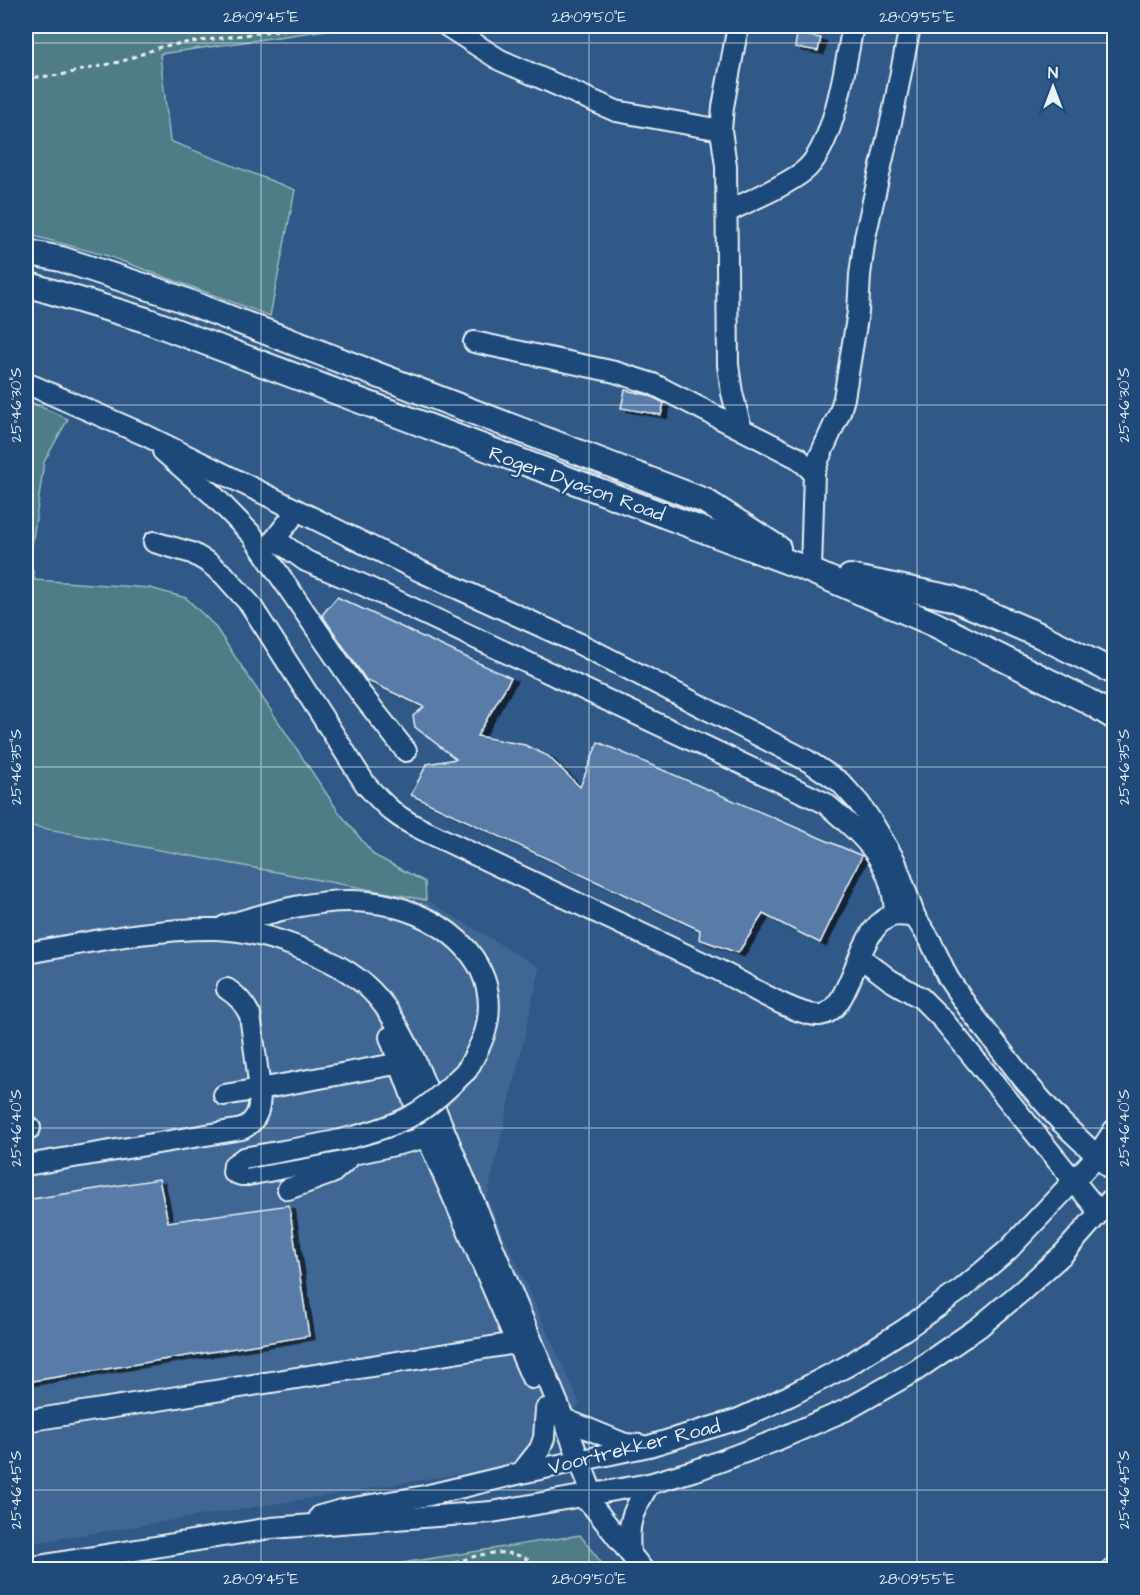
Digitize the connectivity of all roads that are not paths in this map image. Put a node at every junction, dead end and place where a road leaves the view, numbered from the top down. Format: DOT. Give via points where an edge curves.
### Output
graph roads {
  1 [pos="447,26"];
  2 [pos="738,26"];
  3 [pos="853,26"];
  4 [pos="910,26"];
  5 [pos="721,130"];
  6 [pos="727,212"];
  7 [pos="26,252"];
  8 [pos="26,284"];
  9 [pos="474,342"];
  10 [pos="26,384"];
  11 [pos="741,428"];
  12 [pos="145,435"];
  13 [pos="814,473"];
  14 [pos="297,511"];
  15 [pos="252,535"];
  16 [pos="275,539"];
  17 [pos="154,542"];
  18 [pos="811,570"];
  19 [pos="1114,672"];
  20 [pos="1114,717"];
  21 [pos="406,751"];
  22 [pos="840,782"];
  23 [pos="825,803"];
  24 [pos="905,916"];
  25 [pos="217,929"];
  26 [pos="26,952"];
  27 [pos="860,957"];
  28 [pos="226,989"];
  29 [pos="407,1060"];
  30 [pos="260,1089"];
  31 [pos="224,1095"];
  32 [pos="1114,1130"];
  33 [pos="436,1135"];
  34 [pos="352,1155"];
  35 [pos="1097,1156"];
  36 [pos="26,1165"];
  37 [pos="1114,1172"];
  38 [pos="1074,1180"];
  39 [pos="288,1189"];
  40 [pos="1114,1196"];
  41 [pos="1100,1213"];
  42 [pos="524,1342"];
  43 [pos="546,1409"];
  44 [pos="564,1419"];
  45 [pos="26,1421"];
  46 [pos="649,1446"];
  47 [pos="573,1463"];
  48 [pos="521,1473"];
  49 [pos="649,1484"];
  50 [pos="588,1498"];
  51 [pos="271,1528"];
  52 [pos="630,1553"];
  53 [pos="26,1568"];
  54 [pos="643,1569"];
  1 -- 5 [label="street" via="500,60 616,111"];
  2 -- 5 [label="street"];
  3 -- 6 [label="street" via="819,153 796,176"];
  4 -- 13 [label="street" via="865,237 844,398"];
  5 -- 6 [label="street"];
  6 -- 11 [label="street" via="728,365"];
  7 -- 18 [label="main road, Roger Dyason Road" via="62,259 165,293 705,501"];
  8 -- 20 [label="main road, Roger Dyason Road" via="146,320 804,568 934,624"];
  9 -- 11 [label="street" via="634,377"];
  10 -- 12 [label="street"];
  11 -- 13 [label="street" via="798,458"];
  12 -- 14 [label="street"];
  12 -- 15 [label="street"];
  13 -- 18 [label="street"];
  14 -- 16 [label="street"];
  14 -- 22 [label="street" via="578,643 808,761"];
  15 -- 16 [label="street"];
  15 -- 21 [label="street" via="361,694"];
  16 -- 23 [label="street" via="321,569 363,585"];
  17 -- 27 [label="street" via="192,553 209,563 250,604 361,777 401,819 810,1014 821,1015 835,1008"];
  18 -- 19 [label="main road, Roger Dyason Road" via="952,598"];
  22 -- 23 [label="street"];
  22 -- 24 [label="street" via="859,803 890,852"];
  23 -- 24 [label="street" via="875,852"];
  24 -- 27 [label="street" via="886,918 874,929"];
  24 -- 35 [label="street" via="930,940 969,1010 1024,1080"];
  25 -- 26 [label="street" via="158,933"];
  25 -- 29 [label="street" via="244,932 300,948 362,982 396,1024"];
  25 -- 34 [label="street, bridge" via="291,908 369,902 397,907 442,926 470,953 486,987 488,1005 486,1028 467,1070 430,1104 405,1119 358,1135 244,1158 234,1165 233,1172 249,1175"];
  27 -- 38 [label="street" via="921,998 943,1020"];
  28 -- 30 [label="street" via="236,995 250,1015"];
  29 -- 30 [label="street"];
  29 -- 33 [label="street"];
  30 -- 31 [label="street"];
  30 -- 36 [label="street" via="256,1117 242,1129"];
  32 -- 35 [label="street, Voortrekker Road"];
  33 -- 34 [label="street"];
  33 -- 42 [label="street"];
  34 -- 39 [label="street" via="332,1173"];
  35 -- 37 [label="street"];
  35 -- 38 [label="street, Voortrekker Road"];
  38 -- 41 [label="street"];
  38 -- 46 [label="street, Voortrekker Road" via="1008,1250 962,1289 847,1366 749,1414"];
  40 -- 41 [label="street, Voortrekker Road"];
  41 -- 49 [label="street, Voortrekker Road" via="1022,1291 979,1327 915,1371 846,1410 804,1428"];
  42 -- 43 [label="street"];
  42 -- 44 [label="street"];
  42 -- 45 [label="street"];
  43 -- 47 [label="street"];
  43 -- 48 [label="street" via="540,1449"];
  44 -- 46 [label="street" via="625,1444"];
  44 -- 47 [label="street"];
  46 -- 47 [label="street, Voortrekker Road"];
  47 -- 48 [label="street, Voortrekker Road"];
  47 -- 50 [label="street"];
  48 -- 51 [label="street, Voortrekker Road"];
  49 -- 50 [label="street, Voortrekker Road"];
  49 -- 52 [label="street" via="629,1522"];
  50 -- 51 [label="street, Voortrekker Road" via="492,1512"];
  50 -- 52 [label="street"];
  51 -- 53 [label="street, Voortrekker Road"];
  52 -- 54 [label="street"];
}
